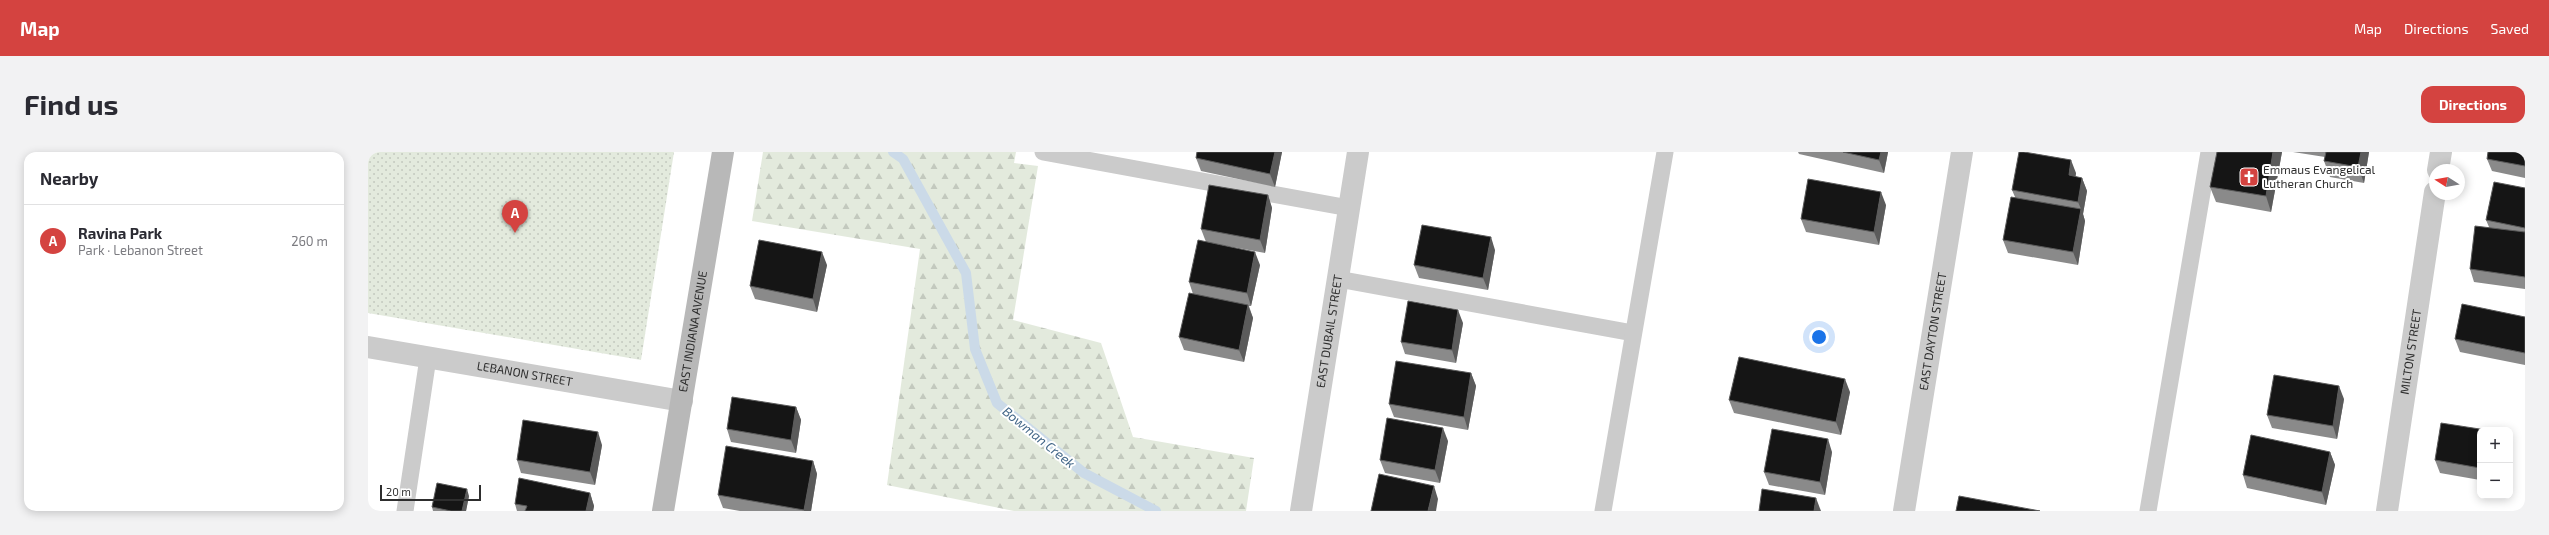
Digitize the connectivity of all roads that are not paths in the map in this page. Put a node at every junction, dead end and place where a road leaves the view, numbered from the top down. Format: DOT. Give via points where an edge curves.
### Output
graph roads {
  1 [pos="723,152"];
  2 [pos="1044,152"];
  3 [pos="1358,152"];
  4 [pos="1665,152"];
  5 [pos="1962,152"];
  6 [pos="2209,152"];
  7 [pos="2441,152"];
  8 [pos="2439,164"];
  9 [pos="2434,200"];
  10 [pos="1349,208"];
  11 [pos="1338,279"];
  12 [pos="1633,333"];
  13 [pos="368,347"];
  14 [pos="428,358"];
  15 [pos="682,401"];
  16 [pos="405,511"];
  17 [pos="663,511"];
  18 [pos="1301,511"];
  19 [pos="1603,511"];
  20 [pos="1904,511"];
  21 [pos="2148,511"];
  22 [pos="2387,511"];
  1 -- 15 [label="street, EAST INDIANA AVENUE"];
  2 -- 10 [label="lane"];
  3 -- 10 [label="street, EAST DUBAIL STREET"];
  4 -- 12 [label="lane"];
  5 -- 20 [label="street, EAST DAYTON STREET"];
  6 -- 21 [label="lane"];
  7 -- 8 [label="street"];
  9 -- 22 [label="street, MILTON STREET"];
  10 -- 11 [label="street, EAST DUBAIL STREET"];
  11 -- 12 [label="lane"];
  11 -- 18 [label="street, EAST DUBAIL STREET"];
  12 -- 19 [label="lane"];
  13 -- 14 [label="street, LEBANON STREET"];
  14 -- 15 [label="street, LEBANON STREET"];
  14 -- 16 [label="lane"];
  15 -- 17 [label="street, EAST INDIANA AVENUE"];
}
